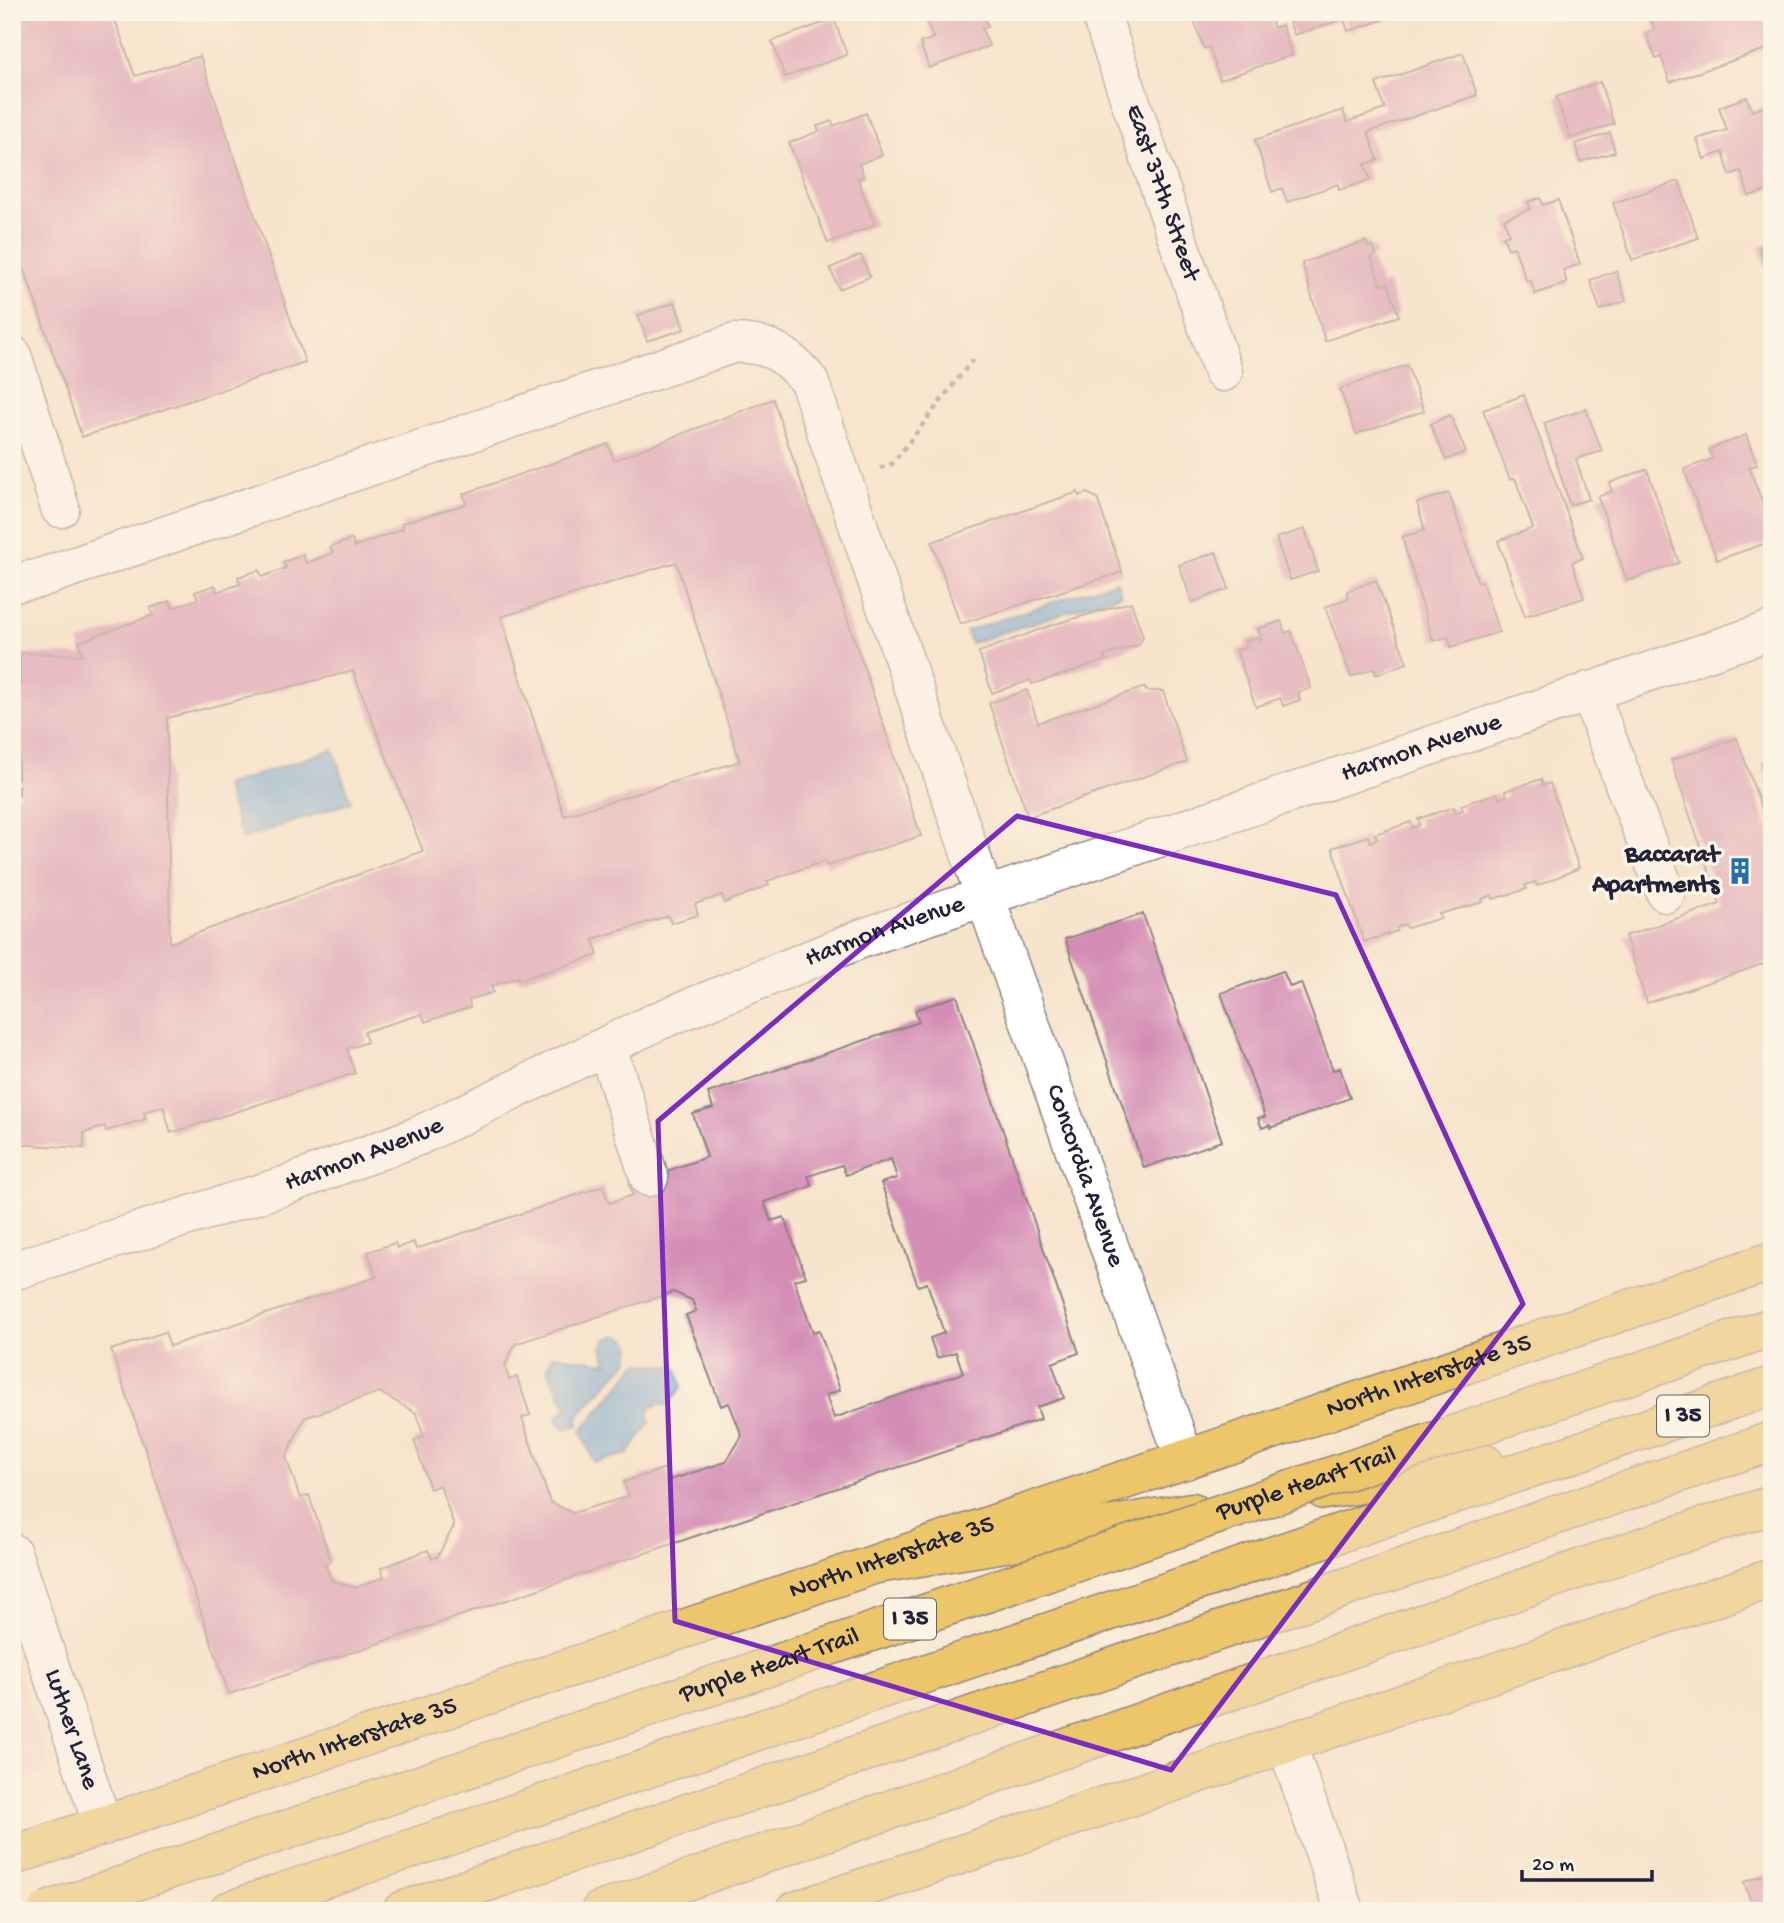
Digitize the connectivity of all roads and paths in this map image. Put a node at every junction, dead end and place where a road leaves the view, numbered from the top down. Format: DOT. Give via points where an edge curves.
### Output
graph roads {
  1 [pos="1100,12"];
  2 [pos="12,355"];
  3 [pos="974,358"];
  4 [pos="1223,372"];
  5 [pos="19,396"];
  6 [pos="843,481"];
  7 [pos="60,508"];
  8 [pos="12,583"];
  9 [pos="1772,630"];
  10 [pos="1588,691"];
  11 [pos="1666,893"];
  12 [pos="984,894"];
  13 [pos="607,1047"];
  14 [pos="649,1177"];
  15 [pos="1772,1261"];
  16 [pos="12,1271"];
  17 [pos="1772,1327"];
  18 [pos="1772,1385"];
  19 [pos="1772,1441"];
  20 [pos="1594,1446"];
  21 [pos="1185,1460"];
  22 [pos="1772,1505"];
  23 [pos="12,1553"];
  24 [pos="877,1564"];
  25 [pos="1772,1578"];
  26 [pos="1287,1745"];
  27 [pos="103,1825"];
  28 [pos="12,1856"];
  29 [pos="47,1911"];
  30 [pos="228,1911"];
  31 [pos="402,1911"];
  32 [pos="600,1911"];
  33 [pos="795,1911"];
  34 [pos="1345,1911"];
  1 -- 4 [label="street, East 37th Street"];
  2 -- 5 [label="street"];
  3 -- 6 [label="path" via="892,464"];
  5 -- 7 [label="street"];
  6 -- 8 [label="street, Concordia Avenue" via="809,382 788,357 761,344 735,343 37,579"];
  6 -- 12 [label="street, Concordia Avenue"];
  9 -- 10 [label="street, Harmon Avenue"];
  10 -- 11 [label="street"];
  10 -- 12 [label="street, Harmon Avenue"];
  12 -- 13 [label="street, Harmon Avenue" via="850,943 658,1021"];
  12 -- 21 [label="street, Concordia Avenue"];
  13 -- 14 [label="street"];
  13 -- 16 [label="street, Harmon Avenue" via="418,1136 284,1186"];
  15 -- 21 [label="main road, North Interstate 35"];
  17 -- 29 [label="main road, Purple Heart Trail / I 35, bridge"];
  18 -- 20 [label="main road, I 35"];
  19 -- 31 [label="main road, I 35"];
  20 -- 24 [label="main road"];
  20 -- 30 [label="main road, I 35"];
  21 -- 24 [label="main road, North Interstate 35"];
  22 -- 32 [label="main road"];
  23 -- 27 [label="street, Luther Lane"];
  24 -- 27 [label="main road, North Interstate 35"];
  25 -- 26 [label="main road"];
  26 -- 33 [label="main road"];
  26 -- 34 [label="street"];
  27 -- 28 [label="main road, North Interstate 35"];
}
